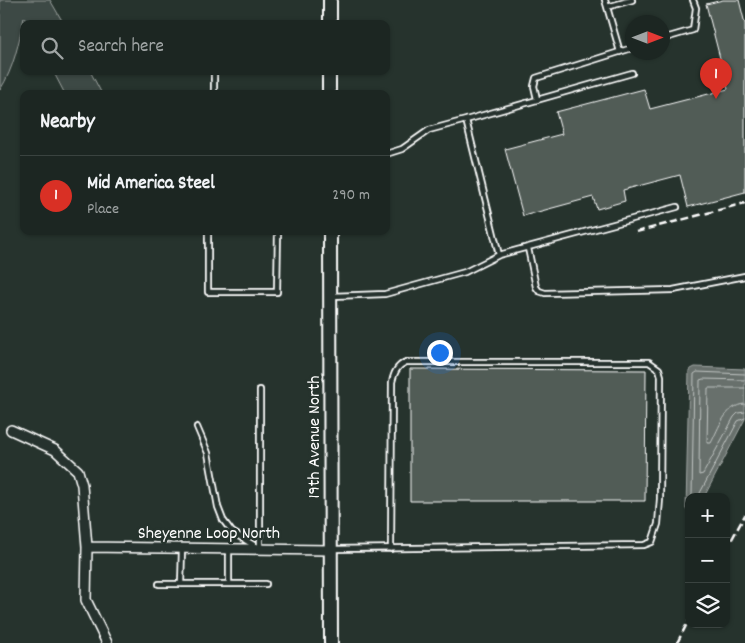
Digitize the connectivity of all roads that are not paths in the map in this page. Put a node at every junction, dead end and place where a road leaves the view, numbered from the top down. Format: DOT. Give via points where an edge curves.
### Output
graph roads {
  1 [pos="330,0"];
  2 [pos="605,0"];
  3 [pos="632,0"];
  4 [pos="693,0"];
  5 [pos="607,7"];
  6 [pos="330,20"];
  7 [pos="670,37"];
  8 [pos="625,50"];
  9 [pos="620,52"];
  10 [pos="632,73"];
  11 [pos="214,75"];
  12 [pos="330,75"];
  13 [pos="214,90"];
  14 [pos="329,90"];
  15 [pos="537,99"];
  16 [pos="466,120"];
  17 [pos="390,153"];
  18 [pos="677,207"];
  19 [pos="208,235"];
  20 [pos="278,235"];
  21 [pos="330,235"];
  22 [pos="528,248"];
  23 [pos="499,255"];
  24 [pos="745,276"];
  25 [pos="330,296"];
  26 [pos="260,390"];
  27 [pos="197,427"];
  28 [pos="11,430"];
  29 [pos="87,548"];
  30 [pos="182,548"];
  31 [pos="229,549"];
  32 [pos="260,549"];
  33 [pos="391,549"];
  34 [pos="331,550"];
  35 [pos="159,584"];
  36 [pos="182,584"];
  37 [pos="229,584"];
  38 [pos="266,584"];
  39 [pos="107,643"];
  40 [pos="331,643"];
  1 -- 6 [label="street"];
  2 -- 5 [label="lane"];
  3 -- 5 [label="lane"];
  4 -- 7 [label="lane" via="696,8 693,30"];
  5 -- 9 [label="lane"];
  8 -- 9 [label="lane"];
  9 -- 15 [label="lane" via="536,78"];
  10 -- 15 [label="lane"];
  11 -- 13 [label="lane"];
  12 -- 14 [label="street"];
  15 -- 16 [label="lane"];
  16 -- 17 [label="lane" via="428,130 402,149"];
  16 -- 23 [label="lane"];
  18 -- 22 [label="lane"];
  19 -- 20 [label="lane" via="208,292 277,292"];
  21 -- 25 [label="street, 19th Avenue North"];
  22 -- 23 [label="lane"];
  22 -- 24 [label="lane" via="536,287 545,293 673,290"];
  23 -- 25 [label="lane" via="465,272 385,294"];
  25 -- 34 [label="street, 19th Avenue North"];
  26 -- 32 [label="lane"];
  27 -- 32 [label="lane" via="208,453 223,520 232,532"];
  28 -- 29 [label="street" via="55,450 78,471"];
  29 -- 30 [label="street, Sheyenne Loop North"];
  29 -- 39 [label="street" via="86,600"];
  30 -- 31 [label="street, Sheyenne Loop North"];
  30 -- 36 [label="lane"];
  31 -- 32 [label="street, Sheyenne Loop North"];
  31 -- 37 [label="lane"];
  32 -- 34 [label="street, Sheyenne Loop North"];
  33 -- 33 [label="lane" via="392,382 400,364 649,362 659,369 660,499 658,524 652,542 644,545"];
  33 -- 34 [label="lane"];
  34 -- 40 [label="street, 19th Avenue North"];
  35 -- 36 [label="lane"];
  36 -- 37 [label="lane"];
  37 -- 38 [label="lane"];
}
